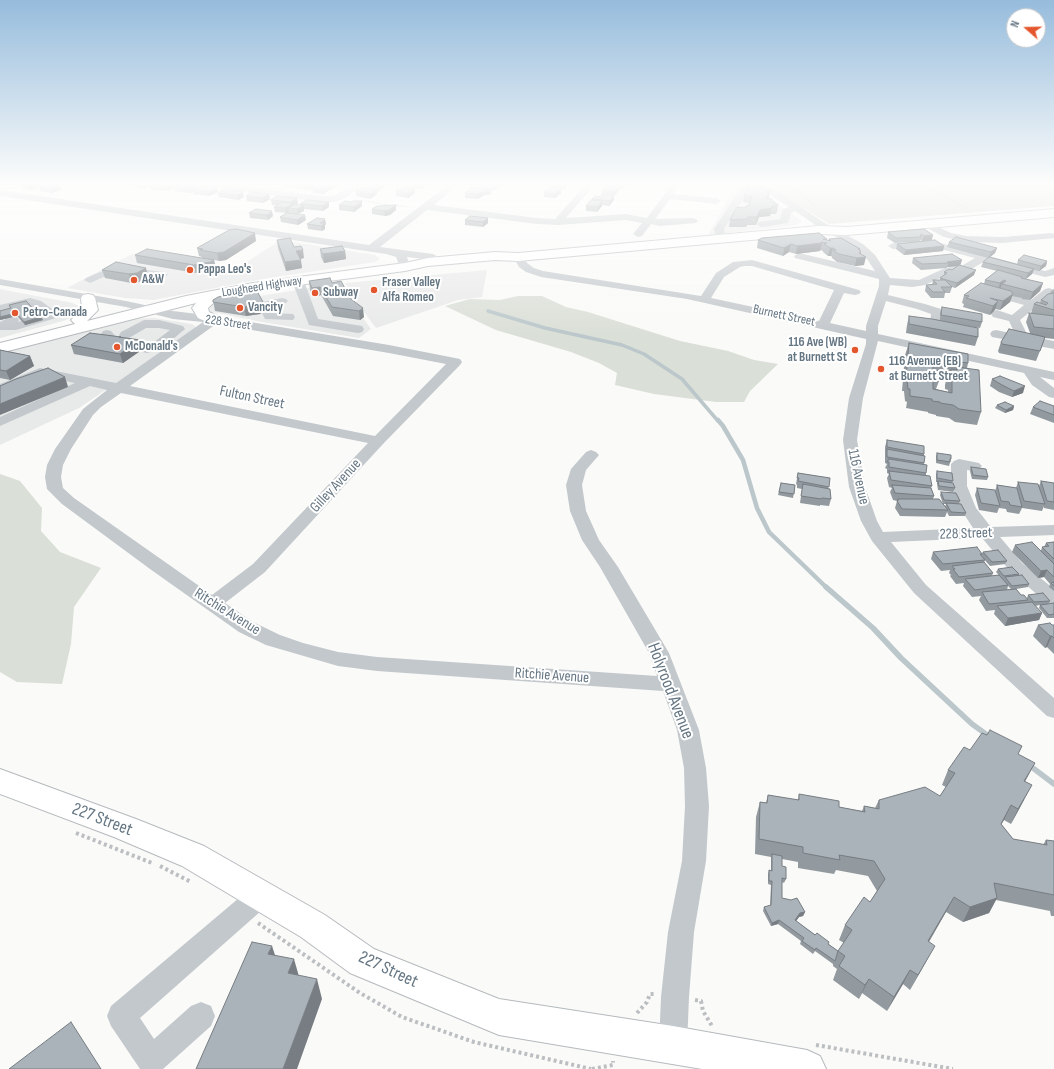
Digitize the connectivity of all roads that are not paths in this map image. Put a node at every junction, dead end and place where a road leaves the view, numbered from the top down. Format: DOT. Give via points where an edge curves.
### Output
graph roads {
  1 [pos="278,235"];
  2 [pos="390,235"];
  3 [pos="720,235"];
  4 [pos="771,235"];
  5 [pos="839,235"];
  6 [pos="948,235"];
  7 [pos="1053,236"];
  8 [pos="721,239"];
  9 [pos="940,239"];
  10 [pos="929,243"];
  11 [pos="893,246"];
  12 [pos="372,249"];
  13 [pos="387,251"];
  14 [pos="799,256"];
  15 [pos="433,257"];
  16 [pos="518,257"];
  17 [pos="983,258"];
  18 [pos="405,267"];
  19 [pos="163,275"];
  20 [pos="884,279"];
  21 [pos="90,280"];
  22 [pos="1049,280"];
  23 [pos="298,281"];
  24 [pos="0,282"];
  25 [pos="841,288"];
  26 [pos="982,290"];
  27 [pos="855,292"];
  28 [pos="214,295"];
  29 [pos="882,297"];
  30 [pos="88,298"];
  31 [pos="704,299"];
  32 [pos="1033,304"];
  33 [pos="145,309"];
  34 [pos="997,314"];
  35 [pos="310,315"];
  36 [pos="288,317"];
  37 [pos="1014,318"];
  38 [pos="79,320"];
  39 [pos="214,320"];
  40 [pos="823,325"];
  41 [pos="950,326"];
  42 [pos="358,329"];
  43 [pos="107,334"];
  44 [pos="125,334"];
  45 [pos="996,334"];
  46 [pos="873,335"];
  47 [pos="1024,338"];
  48 [pos="0,340"];
  49 [pos="1051,347"];
  50 [pos="0,348"];
  51 [pos="455,362"];
  52 [pos="1029,371"];
  53 [pos="1054,376"];
  54 [pos="89,382"];
  55 [pos="119,388"];
  56 [pos="0,389"];
  57 [pos="1054,394"];
  58 [pos="0,422"];
  59 [pos="378,441"];
  60 [pos="590,455"];
  61 [pos="974,466"];
  62 [pos="1054,530"];
  63 [pos="986,533"];
  64 [pos="878,537"];
  65 [pos="1054,599"];
  66 [pos="212,604"];
  67 [pos="671,684"];
  68 [pos="1054,710"];
  69 [pos="0,781"];
  70 [pos="251,904"];
  71 [pos="201,1016"];
  72 [pos="673,1045"];
  73 [pos="810,1057"];
  1 -- 12 [label="street"];
  2 -- 12 [label="street"];
  3 -- 8 [label="street"];
  4 -- 8 [label="main road, Lougheed Highway"];
  5 -- 20 [label="street" via="859,246 871,257"];
  6 -- 7 [label="street" via="966,239 1003,240"];
  8 -- 16 [label="main road, Lougheed Highway"];
  9 -- 10 [label="street"];
  10 -- 11 [label="street"];
  10 -- 17 [label="street"];
  12 -- 13 [label="street"];
  13 -- 15 [label="street"];
  13 -- 18 [label="street" via="400,255"];
  14 -- 20 [label="street"];
  16 -- 18 [label="main road, Lougheed Highway" via="498,262 431,268"];
  16 -- 31 [label="street, Burnett Street" via="523,265 541,274"];
  17 -- 20 [label="street" via="966,268 949,270 921,283"];
  17 -- 22 [label="street"];
  18 -- 23 [label="main road, Lougheed Highway"];
  19 -- 21 [label="street" via="114,269"];
  20 -- 29 [label="street, 116 Avenue"];
  22 -- 32 [label="street"];
  23 -- 28 [label="main road, Lougheed Highway"];
  23 -- 35 [label="street"];
  24 -- 30 [label="street, 228 Street"];
  25 -- 27 [label="street"];
  25 -- 31 [label="street" via="745,263 737,264 720,275"];
  25 -- 40 [label="street"];
  26 -- 32 [label="street"];
  28 -- 33 [label="main road, Lougheed Highway"];
  28 -- 39 [label="main road" via="200,308 203,314"];
  29 -- 41 [label="street" via="937,312 930,322"];
  29 -- 46 [label="street, 116 Avenue" via="872,326"];
  30 -- 33 [label="street, 228 Street"];
  30 -- 38 [label="main road" via="90,310"];
  31 -- 40 [label="street, Burnett Street"];
  32 -- 37 [label="street"];
  33 -- 38 [label="main road, Lougheed Highway" via="112,312"];
  33 -- 39 [label="street, 228 Street"];
  33 -- 50 [label="main road, Lougheed Highway"];
  34 -- 37 [label="street"];
  35 -- 36 [label="street"];
  35 -- 42 [label="street" via="313,322"];
  36 -- 36 [label="street" via="280,298 265,307 269,316"];
  37 -- 47 [label="street"];
  38 -- 48 [label="main road, Lougheed Highway"];
  39 -- 51 [label="street, 228 Street"];
  39 -- 55 [label="street, Ritchie Avenue"];
  40 -- 46 [label="street, Burnett Street"];
  43 -- 44 [label="street" via="119,344 147,349 157,346 179,330 158,324 140,326"];
  45 -- 47 [label="street"];
  46 -- 52 [label="street, Burnett Street"];
  46 -- 64 [label="street, 116 Avenue" via="856,398 850,440 858,487"];
  47 -- 49 [label="street"];
  51 -- 59 [label="street, Gilley Avenue"];
  52 -- 53 [label="street, Burnett Street"];
  52 -- 57 [label="street" via="1037,382"];
  54 -- 55 [label="street, Fulton Street"];
  54 -- 56 [label="street, Fulton Street" via="40,372"];
  54 -- 58 [label="street"];
  55 -- 59 [label="street, Fulton Street"];
  55 -- 66 [label="street, Ritchie Avenue" via="88,412 63,449 55,465 53,478 56,489 68,501"];
  59 -- 66 [label="street, Gilley Avenue" via="263,564"];
  60 -- 67 [label="street, Holyrood Avenue" via="579,469 574,485 578,511 591,540 653,642"];
  61 -- 63 [label="street" via="958,464 959,486 970,512"];
  62 -- 63 [label="street, 228 Street"];
  63 -- 64 [label="street, 228 Street"];
  63 -- 65 [label="street" via="1016,567"];
  64 -- 68 [label="street, 116 Avenue" via="920,589"];
  66 -- 67 [label="street, Ritchie Avenue" via="246,627 273,640 338,659 377,664"];
  67 -- 72 [label="street, Holyrood Avenue" via="688,730 695,768 697,806 694,861 684,911 679,957"];
  69 -- 70 [label="main road, 227 Street" via="193,856"];
  70 -- 71 [label="street" via="121,1016 151,1060"];
  70 -- 72 [label="main road, 227 Street" via="313,926 362,960 499,1017"];
  72 -- 73 [label="main road, 227 Street"];
}
